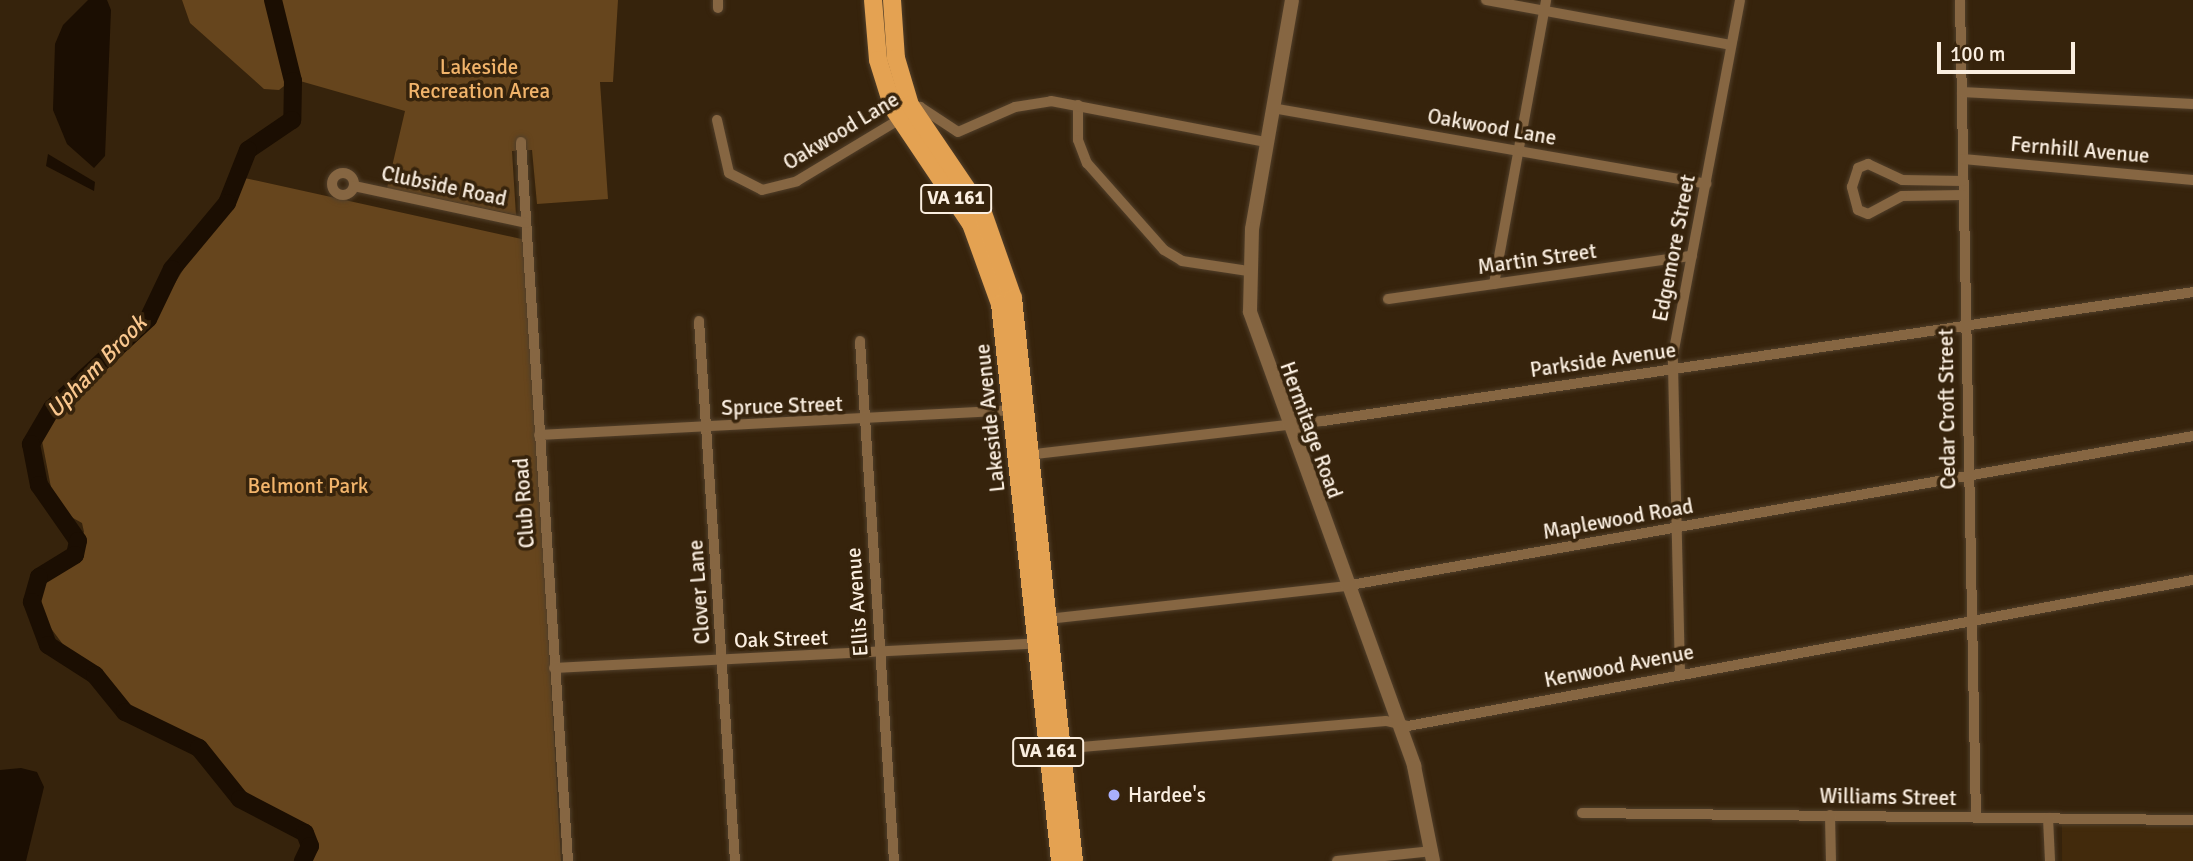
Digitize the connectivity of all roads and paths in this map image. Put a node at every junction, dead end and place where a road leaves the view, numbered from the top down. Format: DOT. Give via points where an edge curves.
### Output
graph roads {
  1 [pos="873,0"];
  2 [pos="892,0"];
  3 [pos="1292,0"];
  4 [pos="1486,0"];
  5 [pos="1740,0"];
  6 [pos="1960,0"];
  7 [pos="1545,5"];
  8 [pos="1731,45"];
  9 [pos="1962,92"];
  10 [pos="2193,104"];
  11 [pos="1078,105"];
  12 [pos="1272,108"];
  13 [pos="906,115"];
  14 [pos="717,120"];
  15 [pos="521,142"];
  16 [pos="1266,142"];
  17 [pos="1519,151"];
  18 [pos="1963,159"];
  19 [pos="2193,180"];
  20 [pos="1963,181"];
  21 [pos="1706,184"];
  22 [pos="354,186"];
  23 [pos="1963,195"];
  24 [pos="526,223"];
  25 [pos="1692,256"];
  26 [pos="1248,271"];
  27 [pos="1494,284"];
  28 [pos="2193,292"];
  29 [pos="1388,299"];
  30 [pos="699,321"];
  31 [pos="1965,326"];
  32 [pos="860,341"];
  33 [pos="1674,369"];
  34 [pos="1019,410"];
  35 [pos="864,422"];
  36 [pos="1286,425"];
  37 [pos="706,428"];
  38 [pos="539,435"];
  39 [pos="2193,436"];
  40 [pos="1023,456"];
  41 [pos="1968,476"];
  42 [pos="1677,528"];
  43 [pos="2193,580"];
  44 [pos="1345,586"];
  45 [pos="1048,619"];
  46 [pos="1970,621"];
  47 [pos="1044,643"];
  48 [pos="880,653"];
  49 [pos="722,660"];
  50 [pos="554,668"];
  51 [pos="1680,674"];
  52 [pos="1398,725"];
  53 [pos="1055,749"];
  54 [pos="1582,813"];
  55 [pos="1830,815"];
  56 [pos="1976,817"];
  57 [pos="2048,818"];
  58 [pos="2193,820"];
  59 [pos="1433,856"];
  60 [pos="568,861"];
  61 [pos="735,861"];
  62 [pos="894,861"];
  63 [pos="1060,861"];
  64 [pos="1074,861"];
  65 [pos="1337,861"];
  66 [pos="1831,861"];
  67 [pos="2049,861"];
  1 -- 13 [label="main road, Lakeside Avenue / VA 161" via="877,60"];
  2 -- 13 [label="main road, Lakeside Avenue / VA 161"];
  3 -- 12 [label="street, Hermitage Road"];
  4 -- 7 [label="street"];
  5 -- 8 [label="street, Edgemore Street"];
  6 -- 9 [label="street, Cedar Croft Street"];
  7 -- 8 [label="street"];
  7 -- 17 [label="street"];
  8 -- 21 [label="street, Edgemore Street"];
  9 -- 10 [label="street"];
  9 -- 18 [label="street, Cedar Croft Street"];
  11 -- 13 [label="street, Oakwood Lane" via="1027,103 958,132 925,108"];
  11 -- 16 [label="street, Oakwood Lane"];
  11 -- 26 [label="street" via="1082,155 1164,250 1182,261"];
  12 -- 16 [label="street, Hermitage Road"];
  12 -- 17 [label="street, Oakwood Lane"];
  13 -- 14 [label="street, Oakwood Lane" via="797,181 767,190 729,173"];
  13 -- 34 [label="main road, Lakeside Avenue / VA 161" via="985,256 1000,304"];
  15 -- 24 [label="street, Club Road"];
  16 -- 26 [label="street, Hermitage Road"];
  17 -- 21 [label="street, Oakwood Lane"];
  17 -- 27 [label="street"];
  18 -- 19 [label="street, Fernhill Avenue"];
  18 -- 20 [label="street, Cedar Croft Street"];
  20 -- 23 [label="street, Cedar Croft Street"];
  20 -- 23 [label="street" via="1902,180 1868,164 1858,168 1852,187 1858,210 1868,214 1902,196"];
  21 -- 25 [label="street, Edgemore Street"];
  22 -- 24 [label="street, Clubside Road"];
  23 -- 31 [label="street, Cedar Croft Street"];
  24 -- 38 [label="street, Club Road"];
  25 -- 27 [label="street, Martin Street"];
  25 -- 33 [label="street, Edgemore Street"];
  26 -- 36 [label="street, Hermitage Road" via="1256,338"];
  27 -- 29 [label="street, Martin Street"];
  28 -- 31 [label="street, Parkside Avenue"];
  30 -- 37 [label="street, Clover Lane"];
  31 -- 33 [label="street, Parkside Avenue"];
  31 -- 41 [label="street, Cedar Croft Street"];
  32 -- 35 [label="street, Ellis Avenue"];
  33 -- 36 [label="street, Parkside Avenue"];
  33 -- 42 [label="street, Edgemore Street"];
  34 -- 35 [label="street, Spruce Street"];
  34 -- 40 [label="main road, Lakeside Avenue / VA 161"];
  35 -- 37 [label="street, Spruce Street"];
  35 -- 48 [label="street, Ellis Avenue"];
  36 -- 40 [label="street, Parkside Avenue"];
  36 -- 44 [label="street, Hermitage Road"];
  37 -- 38 [label="street, Spruce Street"];
  37 -- 49 [label="street, Clover Lane"];
  38 -- 50 [label="street, Club Road"];
  39 -- 41 [label="street, Maplewood Road"];
  40 -- 45 [label="main road, Lakeside Avenue / VA 161"];
  40 -- 47 [label="main road, Lakeside Avenue / VA 161"];
  41 -- 42 [label="street, Maplewood Road"];
  41 -- 46 [label="street, Cedar Croft Street"];
  42 -- 44 [label="street, Maplewood Road"];
  42 -- 51 [label="street, Edgemore Street"];
  43 -- 46 [label="street, Kenwood Avenue"];
  44 -- 45 [label="street, Maplewood Road"];
  44 -- 52 [label="street, Hermitage Road"];
  45 -- 47 [label="main road, Lakeside Avenue / VA 161"];
  46 -- 51 [label="street, Kenwood Avenue"];
  46 -- 56 [label="street, Cedar Croft Street"];
  47 -- 48 [label="street, Oak Street"];
  47 -- 53 [label="main road, Lakeside Avenue / VA 161"];
  48 -- 49 [label="street, Oak Street"];
  48 -- 62 [label="street, Ellis Avenue"];
  49 -- 50 [label="street, Oak Street"];
  49 -- 61 [label="street, Clover Lane"];
  50 -- 60 [label="street, Club Road"];
  51 -- 52 [label="street, Kenwood Avenue"];
  52 -- 53 [label="street, Kenwood Avenue"];
  52 -- 59 [label="street, Hermitage Road" via="1419,781"];
  53 -- 63 [label="main road, Lakeside Avenue / VA 161"];
  53 -- 64 [label="main road, Lakeside Avenue / VA 161"];
  54 -- 55 [label="street, Williams Street"];
  55 -- 56 [label="street, Williams Street"];
  55 -- 66 [label="street"];
  56 -- 57 [label="street, Williams Street"];
  57 -- 58 [label="street, Williams Street"];
  57 -- 67 [label="street"];
  59 -- 65 [label="street"];
}
